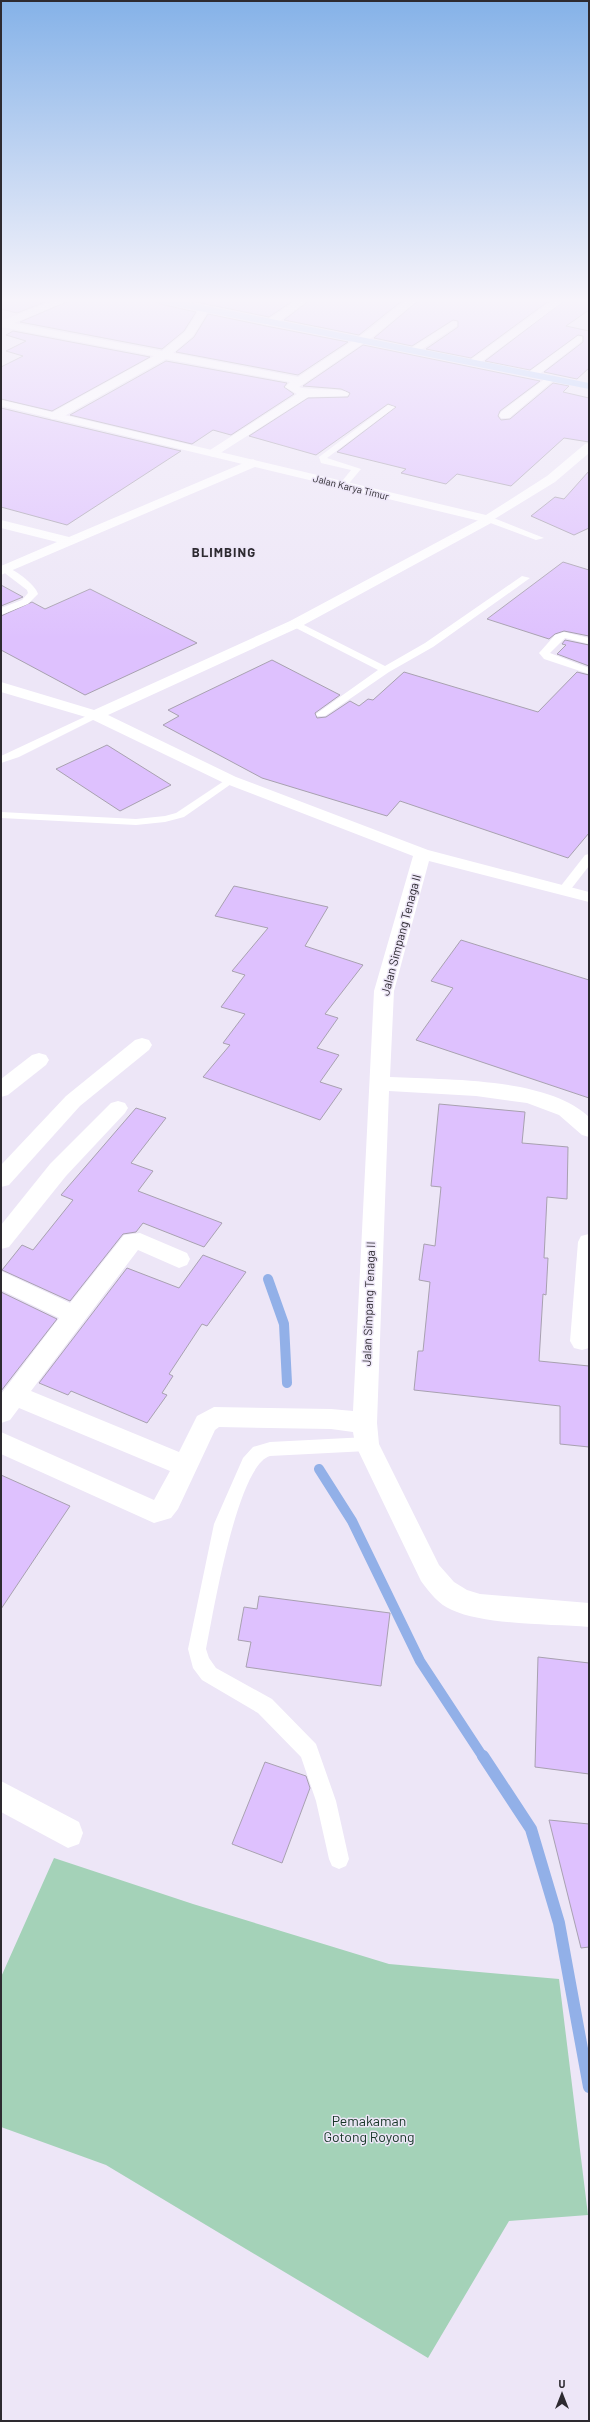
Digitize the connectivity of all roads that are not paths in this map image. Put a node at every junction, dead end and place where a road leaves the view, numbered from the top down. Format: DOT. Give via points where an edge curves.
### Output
graph roads {
  1 [pos="43,413"];
  2 [pos="60,413"];
  3 [pos="275,413"];
  4 [pos="383,413"];
  5 [pos="507,413"];
  6 [pos="505,415"];
  7 [pos="55,416"];
  8 [pos="589,447"];
  9 [pos="214,453"];
  10 [pos="253,463"];
  11 [pos="343,485"];
  12 [pos="488,518"];
  13 [pos="1,524"];
  14 [pos="539,538"];
  15 [pos="68,541"];
  16 [pos="3,570"];
  17 [pos="525,578"];
  18 [pos="1,612"];
  19 [pos="295,624"];
  20 [pos="589,641"];
  21 [pos="386,670"];
  22 [pos="589,670"];
  23 [pos="1,686"];
  24 [pos="321,714"];
  25 [pos="95,715"];
  26 [pos="1,760"];
  27 [pos="230,780"];
  28 [pos="1,815"];
  29 [pos="422,854"];
  30 [pos="589,858"];
  31 [pos="584,874"];
  32 [pos="564,890"];
  33 [pos="589,897"];
  34 [pos="142,1045"];
  35 [pos="39,1060"];
  36 [pos="380,1083"];
  37 [pos="1,1090"];
  38 [pos="118,1108"];
  39 [pos="589,1130"];
  40 [pos="1,1179"];
  41 [pos="1,1242"];
  42 [pos="589,1242"];
  43 [pos="179,1259"];
  44 [pos="1,1280"];
  45 [pos="74,1315"];
  46 [pos="582,1341"];
  47 [pos="8,1404"];
  48 [pos="366,1434"];
  49 [pos="1,1443"];
  50 [pos="185,1466"];
  51 [pos="589,1615"];
  52 [pos="1,1796"];
  53 [pos="68,1833"];
  54 [pos="339,1859"];
  1 -- 7 [label="street, Jalan Karya Timur"];
  2 -- 7 [label="street"];
  3 -- 9 [label="street"];
  4 -- 11 [label="lane" via="323,457 324,461 358,469"];
  5 -- 6 [label="street"];
  7 -- 9 [label="street, Jalan Karya Timur"];
  8 -- 12 [label="street" via="551,479"];
  9 -- 10 [label="street, Jalan Karya Timur"];
  10 -- 11 [label="street, Jalan Karya Timur"];
  10 -- 15 [label="street"];
  11 -- 12 [label="street, Jalan Karya Timur"];
  12 -- 14 [label="lane"];
  12 -- 19 [label="street"];
  13 -- 15 [label="street"];
  15 -- 16 [label="street"];
  16 -- 18 [label="lane" via="32,589 33,594 25,602"];
  17 -- 21 [label="lane" via="429,645"];
  19 -- 21 [label="lane"];
  19 -- 25 [label="street"];
  20 -- 22 [label="lane" via="564,635 544,653 548,657"];
  21 -- 24 [label="lane"];
  23 -- 25 [label="street"];
  25 -- 26 [label="lane"];
  25 -- 27 [label="street"];
  27 -- 28 [label="lane" via="180,815 165,819 136,822"];
  27 -- 29 [label="street"];
  29 -- 32 [label="street"];
  29 -- 36 [label="street, Jalan Simpang Tenaga II" via="384,991"];
  30 -- 31 [label="lane"];
  31 -- 32 [label="lane"];
  32 -- 33 [label="street"];
  34 -- 40 [label="street" via="73,1101"];
  35 -- 37 [label="street"];
  36 -- 39 [label="street" via="502,1092 542,1100 566,1110"];
  36 -- 48 [label="street, Jalan Simpang Tenaga II" via="370,1270"];
  38 -- 41 [label="street" via="58,1170"];
  42 -- 46 [label="street"];
  43 -- 45 [label="street" via="140,1241 132,1241"];
  44 -- 45 [label="street"];
  45 -- 47 [label="street"];
  47 -- 50 [label="street"];
  48 -- 50 [label="street" via="331,1420 214,1417 206,1422"];
  48 -- 51 [label="street, Jalan Simpang Tenaga II" via="430,1573 444,1591 460,1601 480,1606"];
  48 -- 54 [label="lane" via="270,1449 259,1452 249,1463 223,1524 196,1649 200,1662 209,1674 265,1706 309,1751 326,1801"];
  49 -- 50 [label="street" via="154,1512 166,1506"];
  52 -- 53 [label="street"];
}
